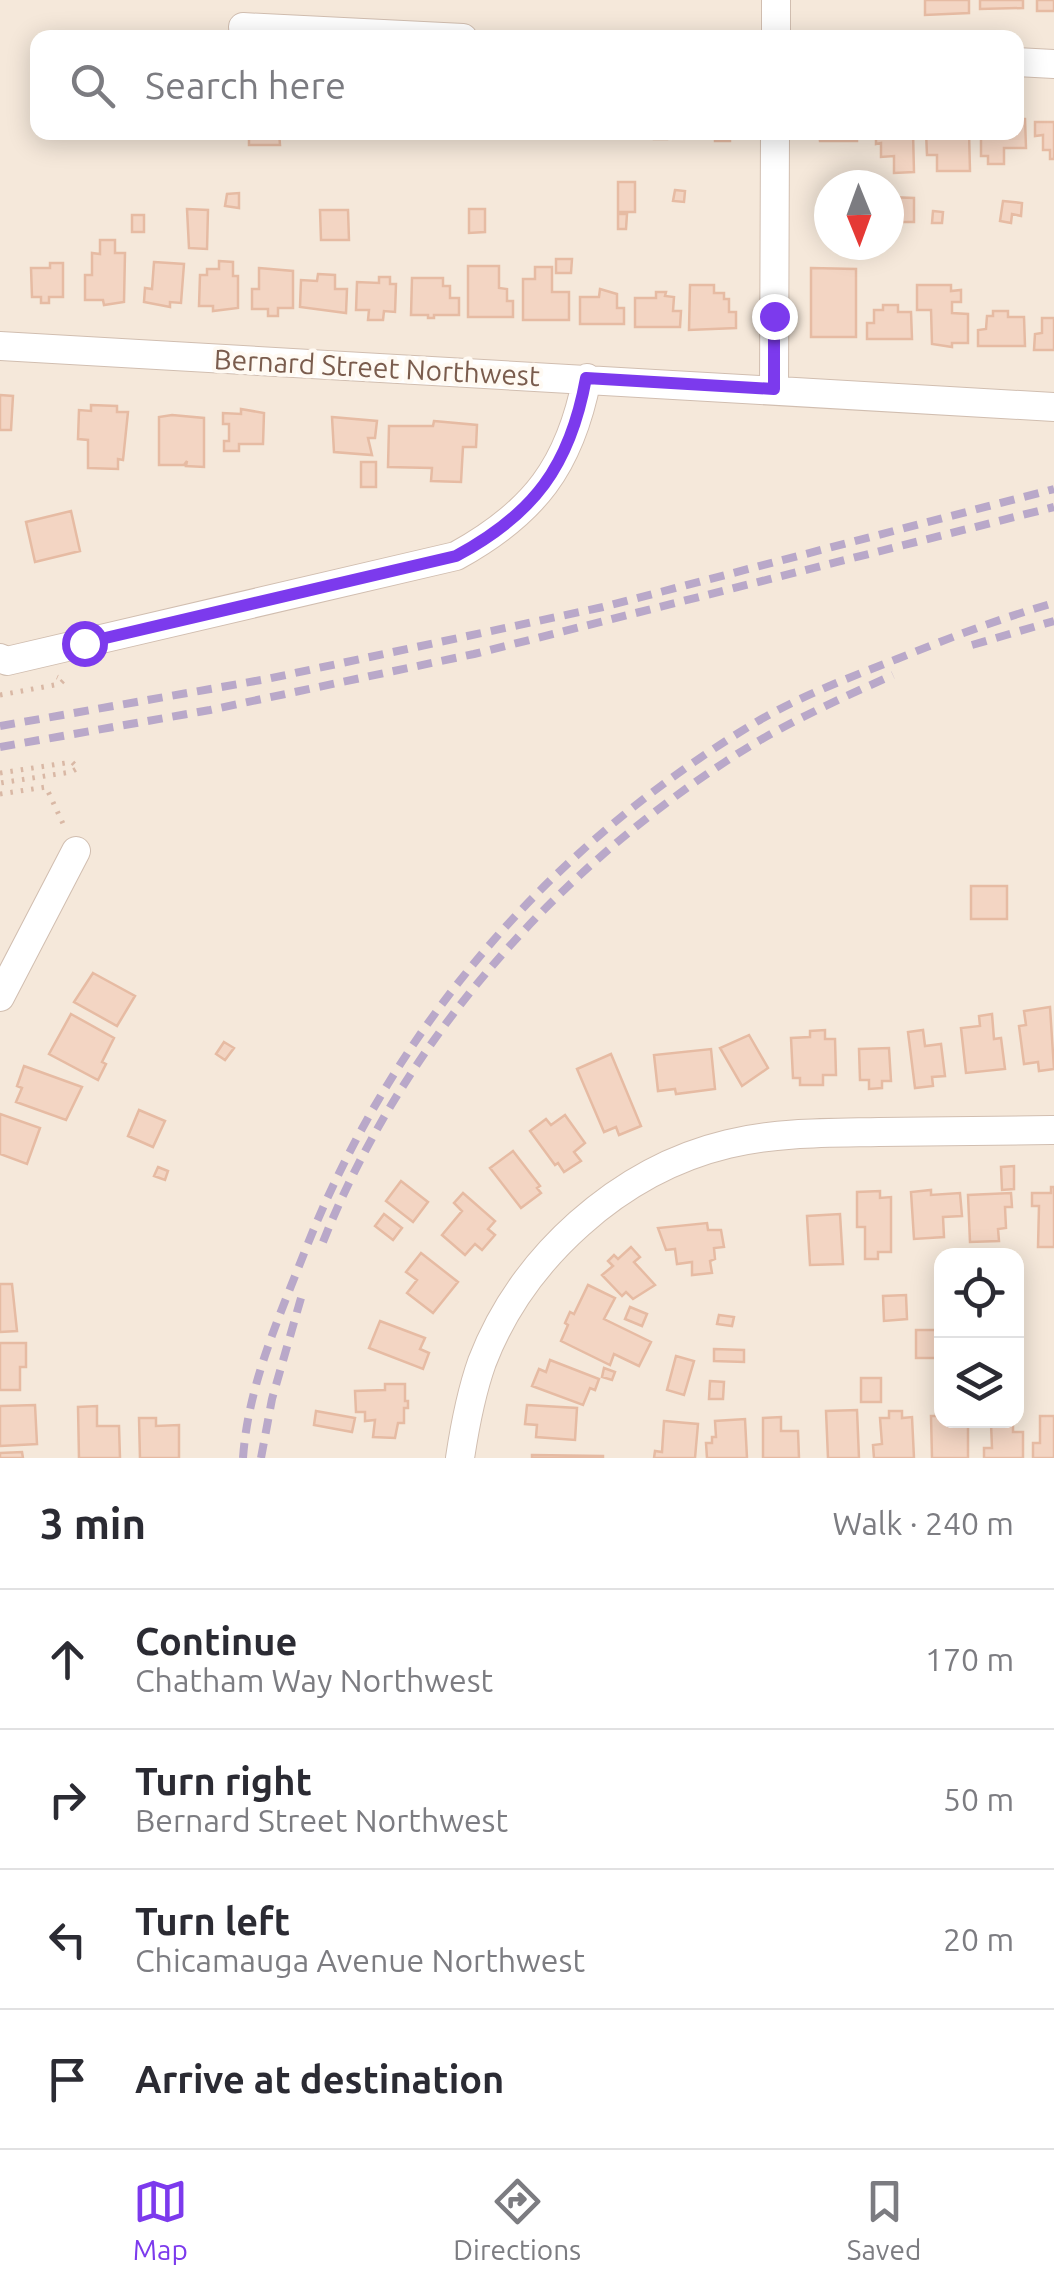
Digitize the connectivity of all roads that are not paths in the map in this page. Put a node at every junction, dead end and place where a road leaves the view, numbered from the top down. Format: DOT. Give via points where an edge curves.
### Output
graph roads {
  1 [pos="776,0"];
  2 [pos="243,27"];
  3 [pos="303,30"];
  4 [pos="776,30"];
  5 [pos="1024,62"];
  6 [pos="1054,64"];
  7 [pos="775,140"];
  8 [pos="0,346"];
  9 [pos="586,378"];
  10 [pos="774,389"];
  11 [pos="1054,407"];
  12 [pos="0,658"];
  13 [pos="76,851"];
  14 [pos="0,997"];
  15 [pos="1054,1130"];
  16 [pos="460,1458"];
  1 -- 4 [label="street"];
  2 -- 3 [label="street"];
  5 -- 6 [label="street"];
  7 -- 10 [label="street"];
  8 -- 9 [label="street, Bernard Street Northwest"];
  9 -- 10 [label="street, Bernard Street Northwest"];
  9 -- 12 [label="street" via="565,454 530,503 493,536 456,556"];
  10 -- 11 [label="street, Bernard Street Northwest"];
  13 -- 14 [label="street"];
  15 -- 16 [label="street" via="795,1133 727,1144 619,1192 574,1228 507,1310 482,1361"];
}
